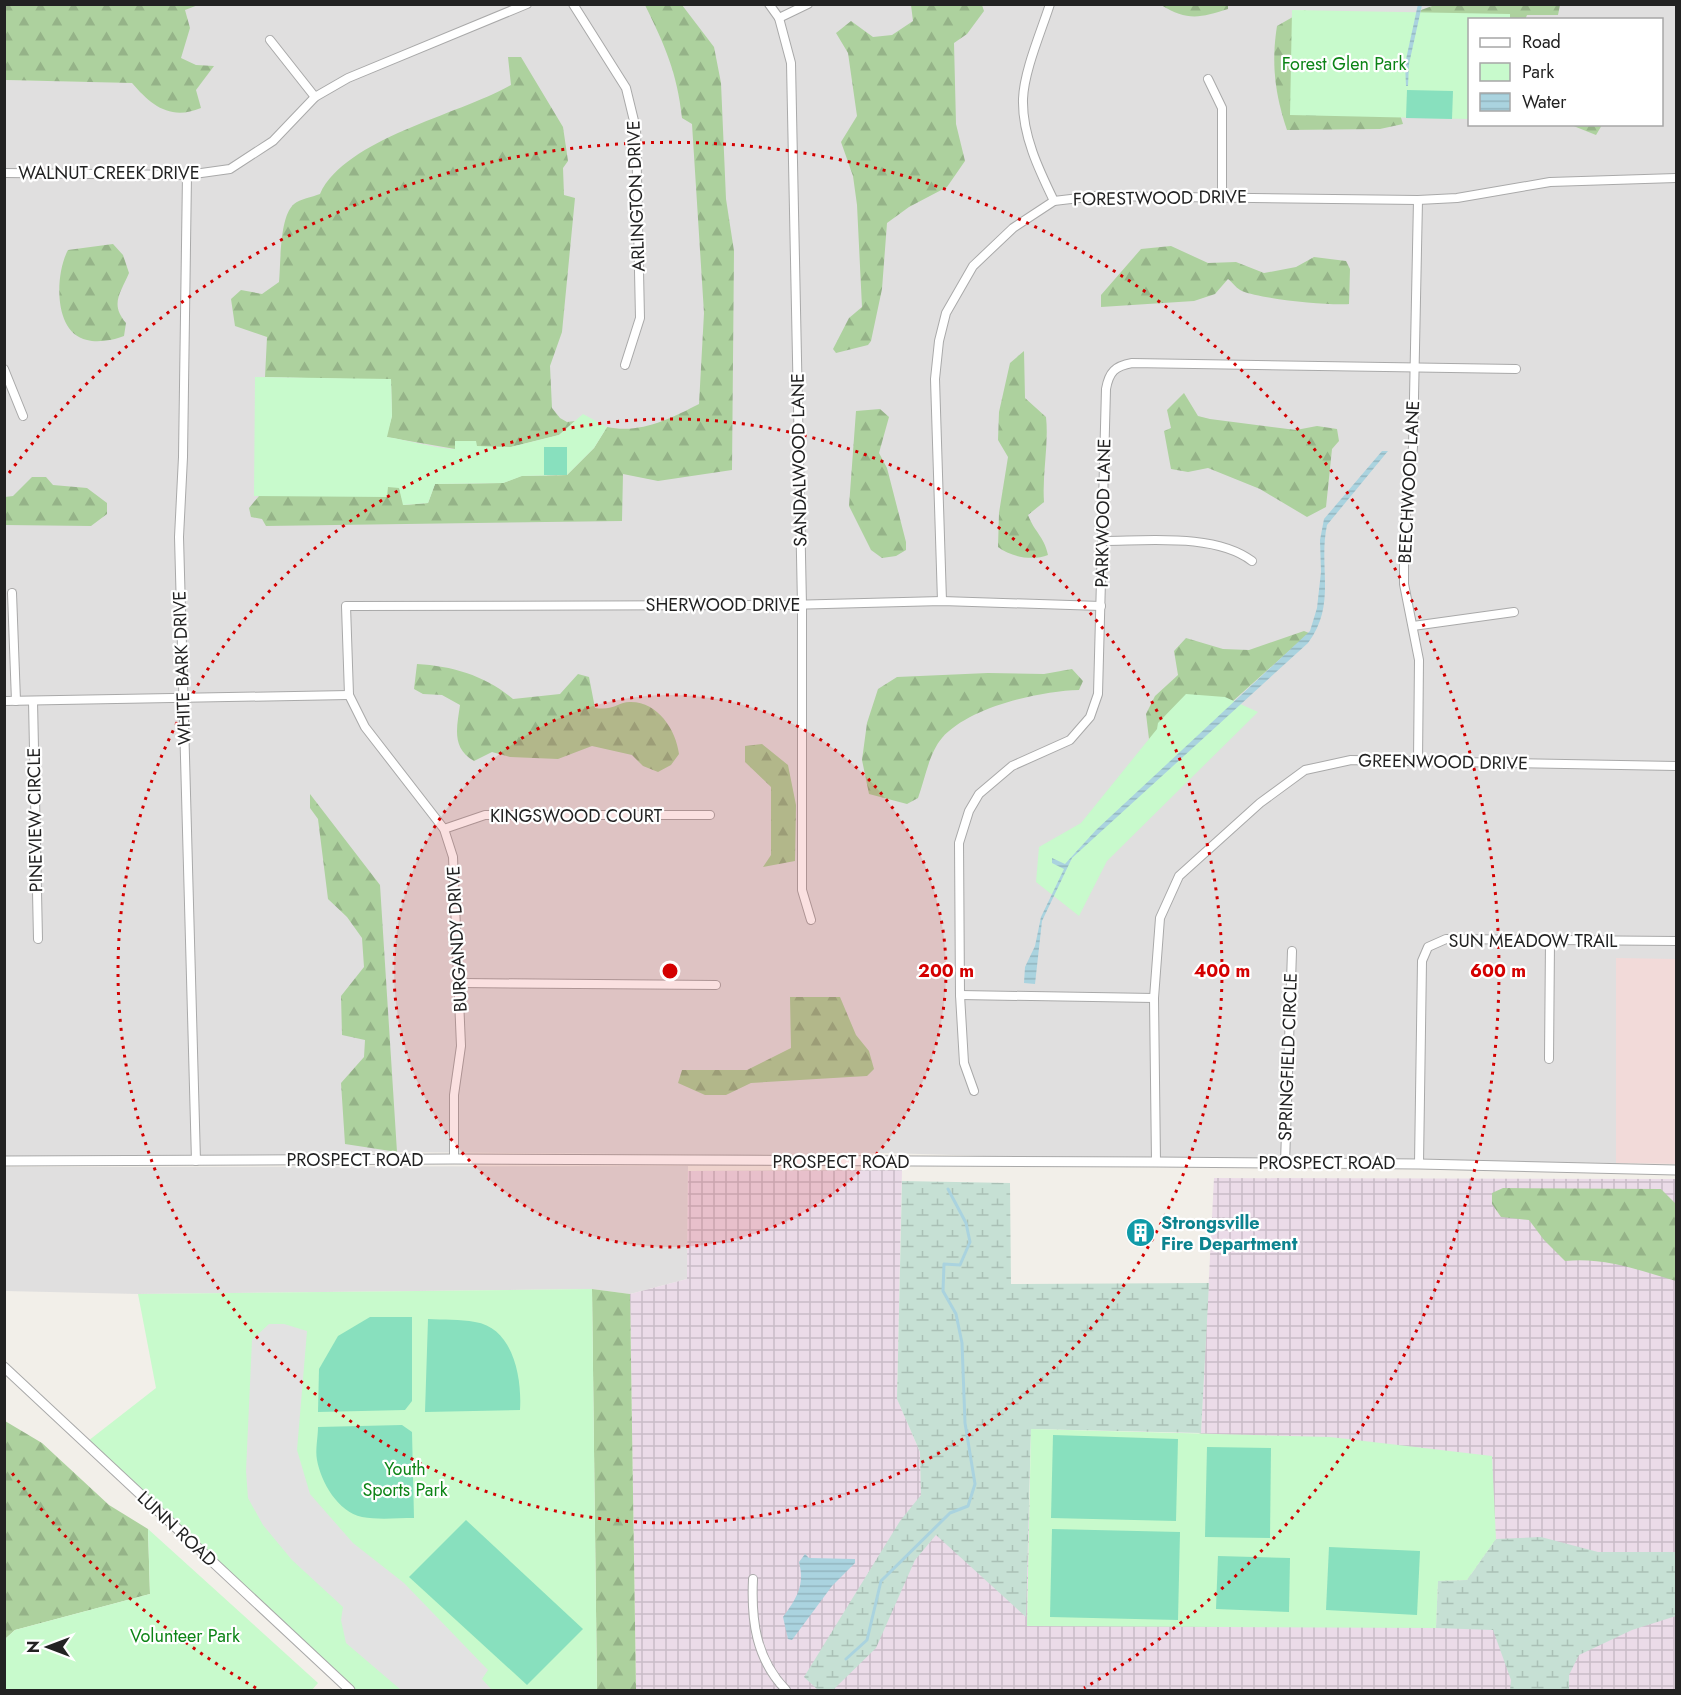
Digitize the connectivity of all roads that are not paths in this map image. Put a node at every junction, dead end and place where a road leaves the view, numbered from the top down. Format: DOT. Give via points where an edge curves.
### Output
graph roads {
  1 [pos="527,4"];
  2 [pos="573,4"];
  3 [pos="769,4"];
  4 [pos="808,4"];
  5 [pos="1050,4"];
  6 [pos="778,18"];
  7 [pos="270,40"];
  8 [pos="1208,79"];
  9 [pos="315,98"];
  10 [pos="4,173"];
  11 [pos="187,175"];
  12 [pos="1677,178"];
  13 [pos="1222,196"];
  14 [pos="1418,200"];
  15 [pos="1054,201"];
  16 [pos="625,364"];
  17 [pos="1414,367"];
  18 [pos="4,369"];
  19 [pos="1516,369"];
  20 [pos="23,416"];
  21 [pos="1102,541"];
  22 [pos="1252,561"];
  23 [pos="12,593"];
  24 [pos="942,601"];
  25 [pos="802,605"];
  26 [pos="346,606"];
  27 [pos="1101,606"];
  28 [pos="1515,612"];
  29 [pos="1413,626"];
  30 [pos="349,695"];
  31 [pos="183,697"];
  32 [pos="4,701"];
  33 [pos="16,701"];
  34 [pos="33,701"];
  35 [pos="1418,761"];
  36 [pos="1677,766"];
  37 [pos="710,815"];
  38 [pos="444,829"];
  39 [pos="812,920"];
  40 [pos="38,939"];
  41 [pos="1550,941"];
  42 [pos="1677,941"];
  43 [pos="1292,951"];
  44 [pos="460,983"];
  45 [pos="716,985"];
  46 [pos="960,995"];
  47 [pos="1154,998"];
  48 [pos="1549,1059"];
  49 [pos="974,1091"];
  50 [pos="454,1159"];
  51 [pos="4,1161"];
  52 [pos="196,1161"];
  53 [pos="1156,1162"];
  54 [pos="1285,1163"];
  55 [pos="1419,1164"];
  56 [pos="1677,1170"];
  57 [pos="4,1367"];
  58 [pos="753,1579"];
  59 [pos="350,1690"];
  60 [pos="786,1690"];
  1 -- 9 [label="street, WALNUT CREEK DRIVE" via="348,78"];
  2 -- 16 [label="street, ARLINGTON DRIVE" via="626,88 636,129 640,318"];
  3 -- 6 [label="street, SANDALWOOD LANE"];
  4 -- 6 [label="street"];
  5 -- 15 [label="street" via="1023,98 1036,163"];
  6 -- 25 [label="street, SANDALWOOD LANE" via="791,63"];
  7 -- 9 [label="street"];
  8 -- 13 [label="street" via="1222,108"];
  9 -- 11 [label="street, WALNUT CREEK DRIVE" via="273,141 230,170"];
  10 -- 11 [label="street, WALNUT CREEK DRIVE"];
  11 -- 31 [label="street, WHITE BARK DRIVE" via="179,537"];
  12 -- 14 [label="street, FORESTWOOD DRIVE" via="1550,182 1457,198"];
  13 -- 14 [label="street, FORESTWOOD DRIVE"];
  13 -- 15 [label="street, FORESTWOOD DRIVE" via="1096,196"];
  14 -- 17 [label="street, BEECHWOOD LANE"];
  15 -- 24 [label="street, FORESTWOOD DRIVE" via="1012,228 973,266 946,313 935,379"];
  17 -- 19 [label="street, PARKWOOD LANE"];
  17 -- 21 [label="street, PARKWOOD LANE" via="1120,365 1109,376 1106,389"];
  17 -- 29 [label="street, BEECHWOOD LANE" via="1413,447 1404,532 1404,584"];
  18 -- 20 [label="street"];
  21 -- 22 [label="street" via="1192,541 1243,554"];
  21 -- 27 [label="street, PARKWOOD LANE"];
  23 -- 33 [label="street"];
  24 -- 25 [label="street, SHERWOOD DRIVE"];
  24 -- 27 [label="street, SHERWOOD DRIVE"];
  25 -- 26 [label="street, SHERWOOD DRIVE"];
  25 -- 39 [label="street, SANDALWOOD LANE" via="802,890"];
  26 -- 30 [label="street, BURGANDY DRIVE"];
  27 -- 46 [label="street, PARKWOOD LANE" via="1098,694 1090,717 1070,740 1012,766 993,780 969,811 959,843"];
  28 -- 29 [label="street"];
  29 -- 35 [label="street, BEECHWOOD LANE" via="1419,660"];
  30 -- 31 [label="street"];
  30 -- 38 [label="street, BURGANDY DRIVE" via="365,727"];
  31 -- 34 [label="street"];
  31 -- 52 [label="street, WHITE BARK DRIVE"];
  32 -- 33 [label="street"];
  33 -- 34 [label="street"];
  34 -- 40 [label="street, PINEVIEW CIRCLE"];
  35 -- 36 [label="street, GREENWOOD DRIVE"];
  35 -- 47 [label="street, GREENWOOD DRIVE" via="1351,760 1305,770 1260,803 1179,876 1160,918"];
  37 -- 38 [label="street, KINGSWOOD COURT" via="485,815"];
  38 -- 44 [label="street, BURGANDY DRIVE" via="453,857"];
  41 -- 42 [label="street, SUN MEADOW TRAIL"];
  41 -- 48 [label="street"];
  41 -- 55 [label="street, SUN MEADOW TRAIL" via="1446,939 1428,947 1422,961"];
  43 -- 54 [label="street, SPRINGFIELD CIRCLE"];
  44 -- 45 [label="street"];
  44 -- 50 [label="street, BURGANDY DRIVE" via="461,1046 454,1095"];
  46 -- 47 [label="street"];
  46 -- 49 [label="street, PARKWOOD LANE" via="964,1063"];
  47 -- 53 [label="street, GREENWOOD DRIVE"];
  50 -- 52 [label="street, PROSPECT ROAD"];
  50 -- 53 [label="street, PROSPECT ROAD"];
  51 -- 52 [label="street, PROSPECT ROAD"];
  53 -- 54 [label="street, PROSPECT ROAD"];
  54 -- 55 [label="street, PROSPECT ROAD"];
  55 -- 56 [label="street, PROSPECT ROAD"];
  57 -- 59 [label="street, LUNN ROAD"];
  58 -- 60 [label="street" via="753,1616 759,1647 771,1673"];
}
